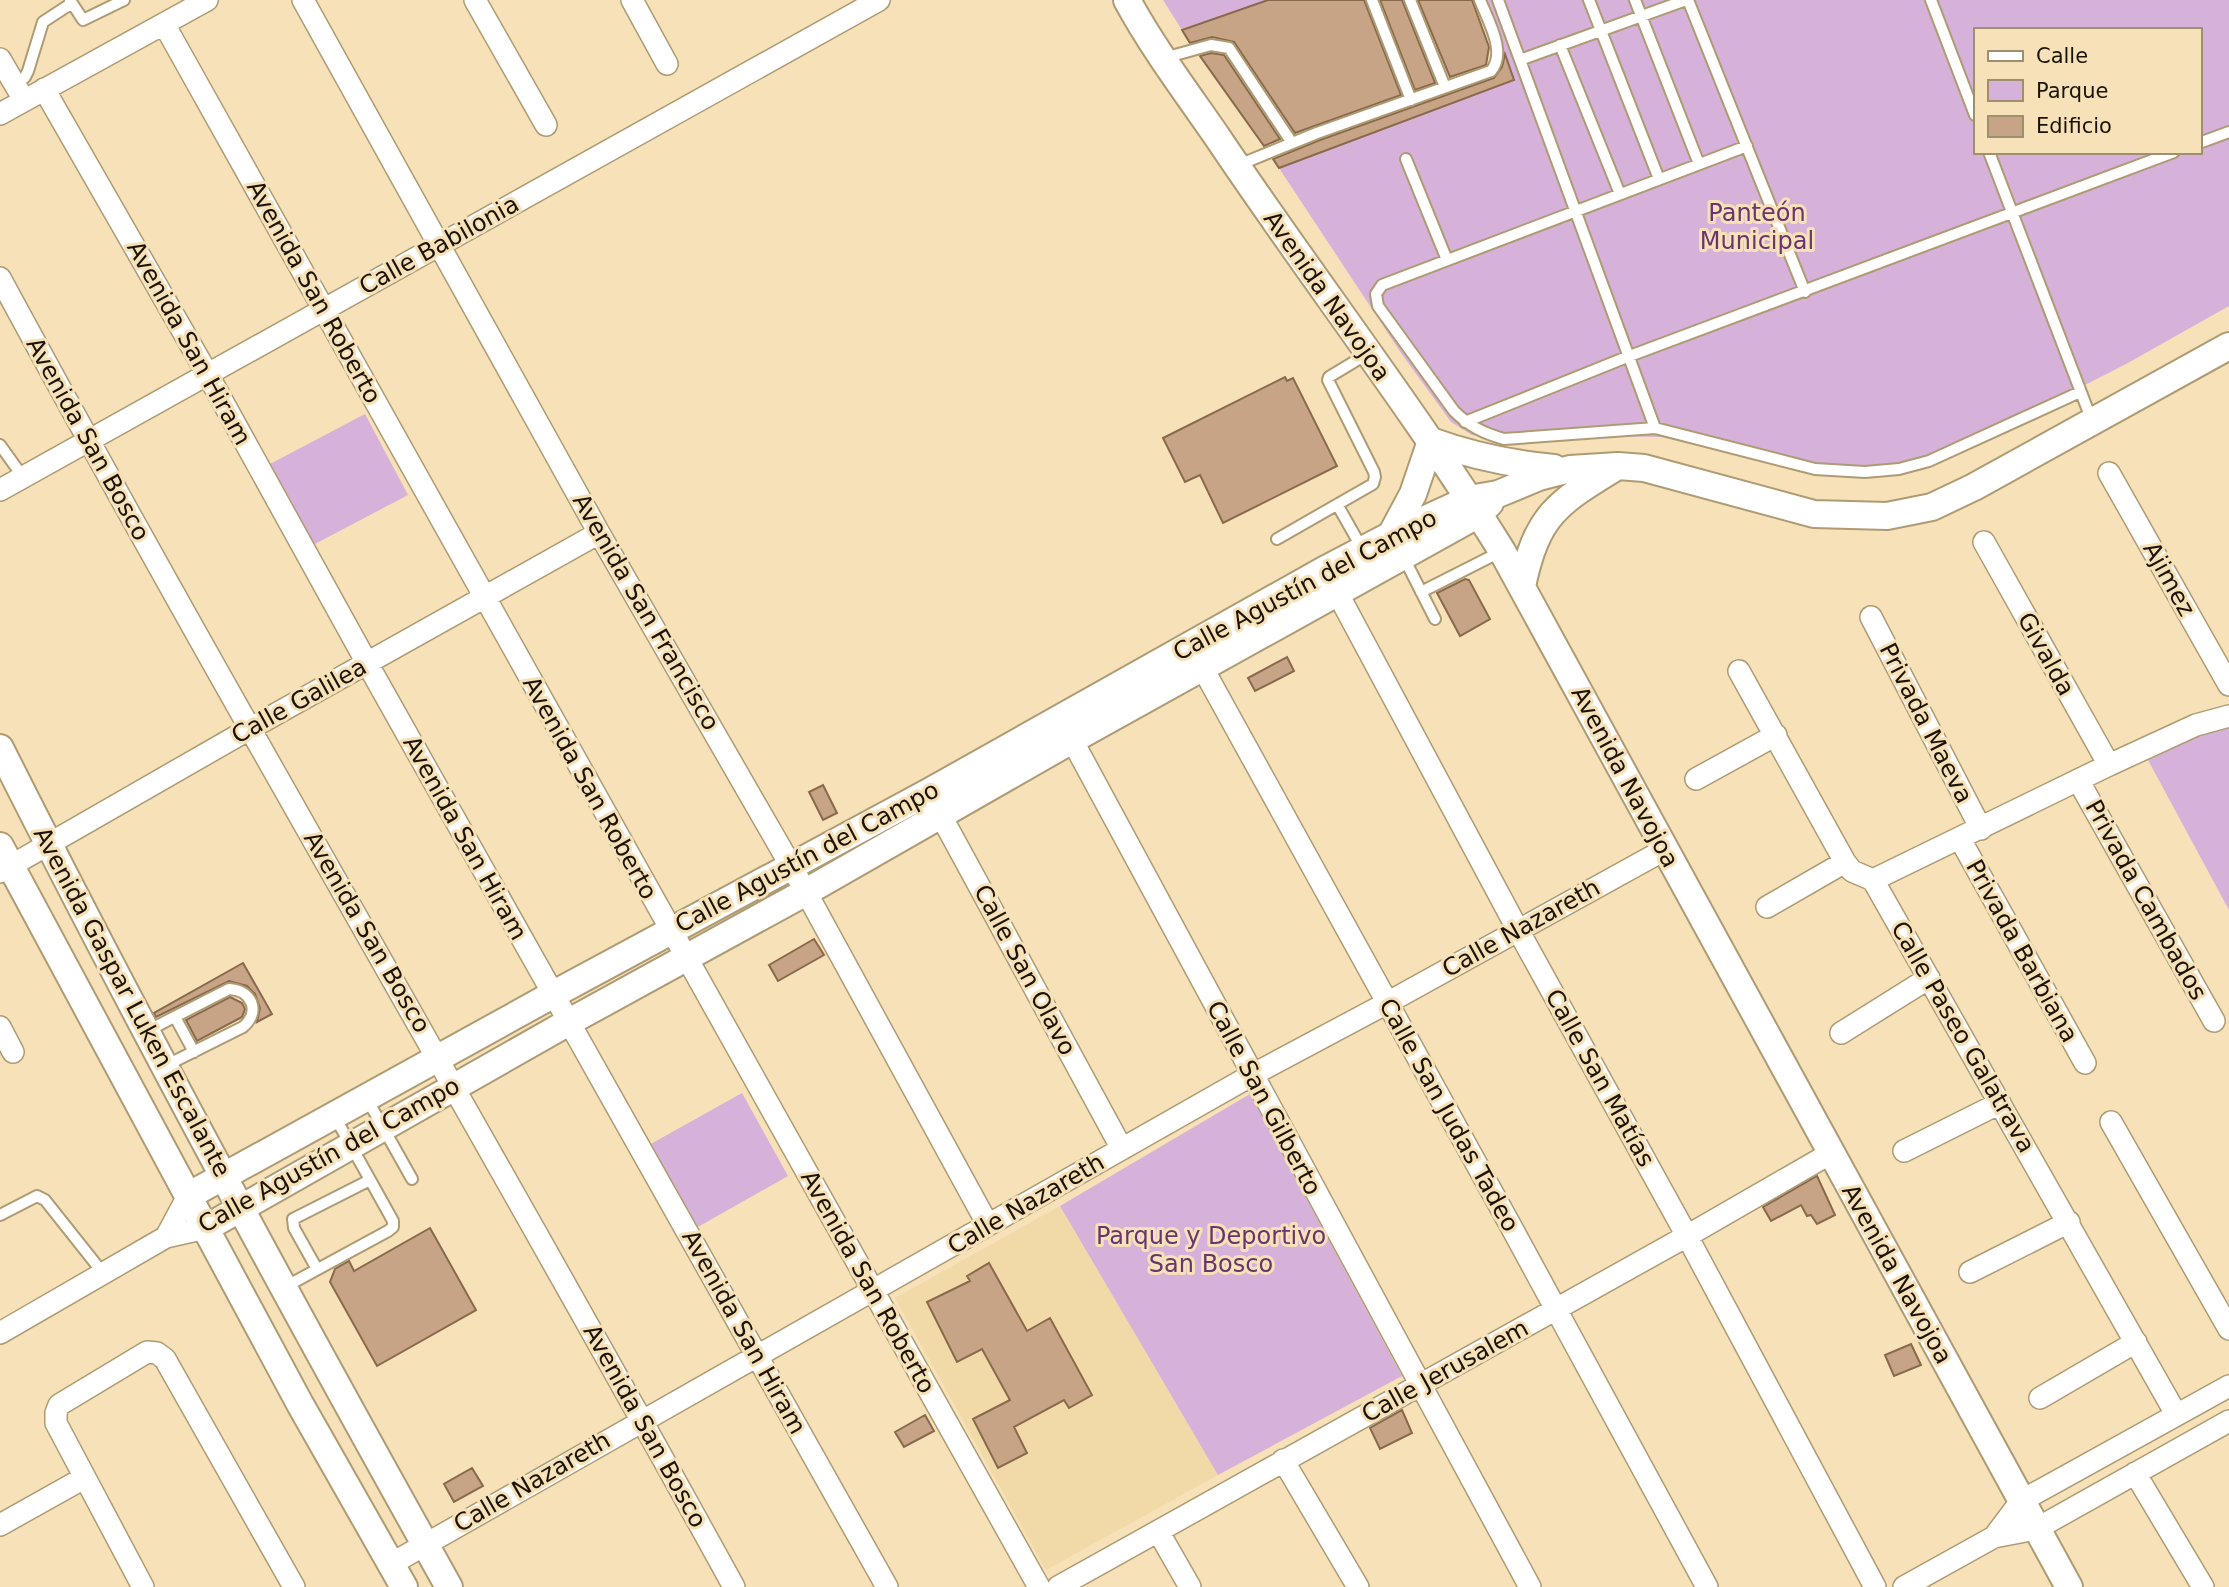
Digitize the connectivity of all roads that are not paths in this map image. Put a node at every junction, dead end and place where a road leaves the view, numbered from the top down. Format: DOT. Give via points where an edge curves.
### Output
graph roads {
  1 [pos="124,0"];
  2 [pos="206,0"];
  3 [pos="303,0"];
  4 [pos="475,0"];
  5 [pos="632,0"];
  6 [pos="879,0"];
  7 [pos="1128,0"];
  8 [pos="1372,0"];
  9 [pos="1410,0"];
  10 [pos="1480,0"];
  11 [pos="1498,0"];
  12 [pos="1588,0"];
  13 [pos="1635,0"];
  14 [pos="1687,0"];
  15 [pos="1931,0"];
  16 [pos="71,2"];
  17 [pos="1642,16"];
  18 [pos="164,24"];
  19 [pos="1600,31"];
  20 [pos="1560,46"];
  21 [pos="1164,58"];
  22 [pos="0,59"];
  23 [pos="1520,60"];
  24 [pos="667,64"];
  25 [pos="1445,88"];
  26 [pos="44,89"];
  27 [pos="20,93"];
  28 [pos="1411,100"];
  29 [pos="1974,112"];
  30 [pos="0,114"];
  31 [pos="546,125"];
  32 [pos="2229,132"];
  33 [pos="2201,142"];
  34 [pos="1292,143"];
  35 [pos="1747,146"];
  36 [pos="1990,154"];
  37 [pos="2169,154"];
  38 [pos="1406,159"];
  39 [pos="1699,164"];
  40 [pos="1236,166"];
  41 [pos="1659,179"];
  42 [pos="1620,194"];
  43 [pos="1575,211"];
  44 [pos="2012,212"];
  45 [pos="439,245"];
  46 [pos="1447,260"];
  47 [pos="0,278"];
  48 [pos="1805,292"];
  49 [pos="323,309"];
  50 [pos="2229,346"];
  51 [pos="1367,354"];
  52 [pos="1627,357"];
  53 [pos="208,375"];
  54 [pos="2080,392"];
  55 [pos="1465,422"];
  56 [pos="2092,423"];
  57 [pos="1655,428"];
  58 [pos="88,440"];
  59 [pos="1431,441"];
  60 [pos="0,445"];
  61 [pos="1618,466"];
  62 [pos="1570,469"];
  63 [pos="2109,473"];
  64 [pos="23,477"];
  65 [pos="0,490"];
  66 [pos="1338,506"];
  67 [pos="1474,507"];
  68 [pos="599,533"];
  69 [pos="1277,539"];
  70 [pos="1984,542"];
  71 [pos="1397,546"];
  72 [pos="1363,550"];
  73 [pos="1502,551"];
  74 [pos="1331,582"];
  75 [pos="1522,586"];
  76 [pos="1421,592"];
  77 [pos="485,598"];
  78 [pos="1871,617"];
  79 [pos="1435,619"];
  80 [pos="1190,645"];
  81 [pos="367,663"];
  82 [pos="1204,668"];
  83 [pos="1739,671"];
  84 [pos="2229,685"];
  85 [pos="2229,716"];
  86 [pos="251,728"];
  87 [pos="1066,729"];
  88 [pos="1776,735"];
  89 [pos="0,748"];
  90 [pos="2109,765"];
  91 [pos="1696,779"];
  92 [pos="2078,780"];
  93 [pos="934,803"];
  94 [pos="1981,829"];
  95 [pos="1959,839"];
  96 [pos="48,843"];
  97 [pos="1664,850"];
  98 [pos="3,862"];
  99 [pos="1845,862"];
  100 [pos="791,866"];
  101 [pos="1873,880"];
  102 [pos="806,892"];
  103 [pos="1767,906"];
  104 [pos="1518,930"];
  105 [pos="670,932"];
  106 [pos="686,959"];
  107 [pos="1929,978"];
  108 [pos="554,994"];
  109 [pos="1387,1003"];
  110 [pos="175,1017"];
  111 [pos="2214,1021"];
  112 [pos="569,1022"];
  113 [pos="0,1027"];
  114 [pos="147,1031"];
  115 [pos="1841,1032"];
  116 [pos="13,1052"];
  117 [pos="194,1052"];
  118 [pos="438,1058"];
  119 [pos="2085,1063"];
  120 [pos="165,1066"];
  121 [pos="1252,1075"];
  122 [pos="455,1087"];
  123 [pos="367,1099"];
  124 [pos="2000,1103"];
  125 [pos="335,1117"];
  126 [pos="2111,1122"];
  127 [pos="383,1128"];
  128 [pos="351,1146"];
  129 [pos="1122,1149"];
  130 [pos="1904,1152"];
  131 [pos="1831,1153"];
  132 [pos="224,1176"];
  133 [pos="412,1179"];
  134 [pos="370,1180"];
  135 [pos="188,1196"];
  136 [pos="241,1208"];
  137 [pos="0,1215"];
  138 [pos="2069,1222"];
  139 [pos="988,1225"];
  140 [pos="206,1228"];
  141 [pos="1687,1236"];
  142 [pos="166,1237"];
  143 [pos="317,1269"];
  144 [pos="1970,1272"];
  145 [pos="103,1273"];
  146 [pos="283,1287"];
  147 [pos="874,1291"];
  148 [pos="1556,1309"];
  149 [pos="2229,1329"];
  150 [pos="0,1333"];
  151 [pos="2136,1342"];
  152 [pos="757,1356"];
  153 [pos="1421,1385"];
  154 [pos="2229,1386"];
  155 [pos="2040,1398"];
  156 [pos="2176,1414"];
  157 [pos="642,1420"];
  158 [pos="2229,1421"];
  159 [pos="1283,1460"];
  160 [pos="2136,1473"];
  161 [pos="84,1478"];
  162 [pos="2021,1501"];
  163 [pos="0,1525"];
  164 [pos="2036,1529"];
  165 [pos="1158,1531"];
  166 [pos="1994,1537"];
  167 [pos="425,1544"];
  168 [pos="391,1564"];
  169 [pos="143,1587"];
  170 [pos="294,1587"];
  171 [pos="404,1587"];
  172 [pos="449,1587"];
  173 [pos="734,1587"];
  174 [pos="887,1587"];
  175 [pos="1039,1587"];
  176 [pos="1058,1587"];
  177 [pos="1189,1587"];
  178 [pos="1357,1587"];
  179 [pos="1530,1587"];
  180 [pos="1707,1587"];
  181 [pos="1875,1587"];
  182 [pos="1904,1587"];
  183 [pos="2069,1587"];
  184 [pos="2203,1587"];
  1 -- 16 [label="lane" via="83,20"];
  2 -- 18 [label="street"];
  3 -- 45 [label="street, Avenida San Francisco"];
  4 -- 31 [label="street"];
  5 -- 24 [label="street"];
  6 -- 45 [label="street, Calle Babilonia"];
  7 -- 21 [label="street, Avenida Navojoa"];
  8 -- 28 [label="lane"];
  9 -- 25 [label="lane"];
  10 -- 25 [label="lane" via="1498,53 1497,64 1491,71"];
  11 -- 23 [label="lane"];
  12 -- 19 [label="lane"];
  13 -- 17 [label="lane"];
  14 -- 17 [label="lane"];
  14 -- 35 [label="lane"];
  15 -- 29 [label="lane"];
  16 -- 27 [label="lane" via="43,22"];
  17 -- 19 [label="lane"];
  17 -- 39 [label="lane"];
  18 -- 26 [label="street"];
  18 -- 49 [label="street, Avenida San Roberto"];
  19 -- 20 [label="lane"];
  19 -- 41 [label="lane"];
  20 -- 23 [label="lane"];
  20 -- 42 [label="lane"];
  21 -- 34 [label="lane" via="1211,45 1229,48"];
  21 -- 40 [label="street, Avenida Navojoa"];
  22 -- 27 [label="street"];
  23 -- 43 [label="lane"];
  25 -- 28 [label="lane"];
  26 -- 27 [label="street"];
  26 -- 53 [label="street, Avenida San Hiram"];
  27 -- 30 [label="street"];
  28 -- 34 [label="lane"];
  32 -- 33 [label="lane"];
  34 -- 40 [label="lane"];
  35 -- 39 [label="lane"];
  35 -- 48 [label="lane"];
  36 -- 44 [label="lane"];
  37 -- 44 [label="lane"];
  38 -- 46 [label="lane"];
  39 -- 41 [label="lane"];
  40 -- 51 [label="street, Avenida Navojoa"];
  41 -- 42 [label="lane"];
  42 -- 43 [label="lane"];
  43 -- 46 [label="lane"];
  43 -- 52 [label="lane"];
  44 -- 48 [label="lane"];
  44 -- 54 [label="lane"];
  45 -- 49 [label="street, Calle Babilonia"];
  45 -- 68 [label="street, Avenida San Francisco"];
  46 -- 55 [label="lane" via="1382,285 1376,294 1378,306"];
  47 -- 58 [label="street, Avenida San Bosco"];
  48 -- 52 [label="lane"];
  49 -- 53 [label="street, Calle Babilonia"];
  49 -- 77 [label="street, Avenida San Roberto"];
  50 -- 56 [label="street"];
  51 -- 59 [label="street, Avenida Navojoa"];
  51 -- 66 [label="lane" via="1328,380 1375,477 1367,488"];
  52 -- 55 [label="lane"];
  52 -- 57 [label="lane"];
  53 -- 58 [label="street, Calle Babilonia"];
  53 -- 81 [label="street, Avenida San Hiram"];
  54 -- 56 [label="lane"];
  54 -- 57 [label="lane" via="1930,461 1865,472 1815,469"];
  55 -- 57 [label="lane" via="1504,439"];
  56 -- 61 [label="street" via="1932,507 1887,516 1814,514 1672,474"];
  58 -- 64 [label="street, Calle Babilonia"];
  58 -- 86 [label="street, Avenida San Bosco"];
  59 -- 62 [label="street" via="1499,461"];
  59 -- 67 [label="street, Avenida Navojoa"];
  59 -- 71 [label="street"];
  60 -- 64 [label="lane"];
  61 -- 62 [label="street"];
  61 -- 75 [label="street" via="1571,495 1546,520 1529,551"];
  62 -- 67 [label="street, Calle Agustín del Campo" via="1539,477"];
  63 -- 84 [label="street, Ajimez"];
  64 -- 65 [label="street, Calle Babilonia"];
  66 -- 69 [label="lane"];
  66 -- 72 [label="lane"];
  67 -- 71 [label="street, Calle Agustín del Campo"];
  67 -- 73 [label="street, Avenida Navojoa"];
  68 -- 77 [label="street, Calle Galilea"];
  68 -- 100 [label="street, Avenida San Francisco"];
  70 -- 90 [label="street, Givalda"];
  71 -- 72 [label="street, Calle Agustín del Campo"];
  71 -- 74 [label="street, Calle Agustín del Campo"];
  71 -- 76 [label="lane"];
  72 -- 74 [label="street, Calle Agustín del Campo"];
  73 -- 75 [label="street, Avenida Navojoa"];
  73 -- 76 [label="lane"];
  74 -- 80 [label="street, Calle Agustín del Campo"];
  74 -- 82 [label="street, Calle Agustín del Campo"];
  74 -- 104 [label="street, Calle San Matías"];
  75 -- 97 [label="street, Avenida Navojoa"];
  76 -- 79 [label="lane"];
  77 -- 81 [label="street, Calle Galilea"];
  77 -- 105 [label="street, Avenida San Roberto"];
  78 -- 94 [label="street, Privada Maeva"];
  80 -- 82 [label="street, Calle San Judas Tadeo"];
  80 -- 87 [label="street, Calle Agustín del Campo"];
  81 -- 86 [label="street, Calle Galilea"];
  81 -- 108 [label="street, Avenida San Hiram"];
  82 -- 87 [label="street, Calle Agustín del Campo"];
  82 -- 109 [label="street, Calle San Judas Tadeo"];
  83 -- 88 [label="street, Calle Paseo Galatrava"];
  85 -- 90 [label="street" via="2196,725"];
  86 -- 96 [label="street, Calle Galilea"];
  86 -- 118 [label="street, Avenida San Bosco"];
  87 -- 93 [label="street, Calle Agustín del Campo"];
  87 -- 121 [label="street, Calle San Gilberto"];
  88 -- 91 [label="street"];
  88 -- 99 [label="street, Calle Paseo Galatrava"];
  89 -- 96 [label="street, Avenida Gaspar Luken Escalante"];
  90 -- 92 [label="street"];
  92 -- 94 [label="street"];
  92 -- 111 [label="street, Privada Cambados"];
  93 -- 100 [label="street, Calle Agustín del Campo"];
  93 -- 102 [label="street, Calle Agustín del Campo"];
  93 -- 129 [label="street, Calle San Olavo"];
  94 -- 95 [label="street"];
  95 -- 101 [label="street"];
  95 -- 119 [label="street, Privada Barbiana"];
  96 -- 98 [label="street, Calle Galilea"];
  96 -- 114 [label="street, Avenida Gaspar Luken Escalante"];
  97 -- 104 [label="street, Calle Nazareth"];
  97 -- 131 [label="street, Avenida Navojoa"];
  98 -- 135 [label="street, Avenida Gaspar Luken Escalante"];
  99 -- 101 [label="street, Calle Paseo Galatrava" via="1852,871"];
  99 -- 103 [label="street"];
  100 -- 102 [label="street, Avenida San Francisco"];
  100 -- 105 [label="street, Calle Agustín del Campo"];
  101 -- 107 [label="street, Calle Paseo Galatrava"];
  102 -- 106 [label="street, Calle Agustín del Campo"];
  102 -- 139 [label="street, Avenida San Francisco"];
  104 -- 109 [label="street, Calle Nazareth"];
  104 -- 141 [label="street, Calle San Matías"];
  105 -- 106 [label="street, Avenida San Roberto"];
  105 -- 108 [label="street, Calle Agustín del Campo"];
  106 -- 112 [label="street, Calle Agustín del Campo"];
  106 -- 147 [label="street, Avenida San Roberto"];
  107 -- 115 [label="street"];
  107 -- 124 [label="street, Calle Paseo Galatrava"];
  108 -- 112 [label="street, Avenida San Hiram"];
  108 -- 118 [label="street, Calle Agustín del Campo"];
  109 -- 121 [label="street, Calle Nazareth"];
  109 -- 148 [label="street, Calle San Judas Tadeo"];
  110 -- 114 [label="lane"];
  110 -- 117 [label="lane"];
  110 -- 117 [label="lane" via="229,989 239,990 251,1002 251,1020"];
  112 -- 122 [label="street, Calle Agustín del Campo"];
  112 -- 152 [label="street, Avenida San Hiram"];
  113 -- 116 [label="street"];
  114 -- 120 [label="street, Avenida Gaspar Luken Escalante"];
  117 -- 120 [label="lane"];
  118 -- 122 [label="street, Avenida San Bosco"];
  118 -- 123 [label="street, Calle Agustín del Campo"];
  120 -- 132 [label="street, Avenida Gaspar Luken Escalante"];
  121 -- 129 [label="street, Calle Nazareth"];
  121 -- 153 [label="street, Calle San Gilberto"];
  122 -- 127 [label="street, Calle Agustín del Campo"];
  122 -- 157 [label="street, Avenida San Bosco"];
  123 -- 125 [label="street, Calle Agustín del Campo"];
  123 -- 127 [label="lane"];
  124 -- 130 [label="street"];
  124 -- 138 [label="street, Calle Paseo Galatrava"];
  125 -- 128 [label="lane"];
  125 -- 132 [label="street, Calle Agustín del Campo"];
  126 -- 149 [label="street"];
  127 -- 128 [label="street, Calle Agustín del Campo"];
  127 -- 133 [label="lane"];
  128 -- 134 [label="lane"];
  128 -- 136 [label="street, Calle Agustín del Campo"];
  129 -- 139 [label="street, Calle Nazareth"];
  131 -- 141 [label="street, Calle Jerusalem"];
  131 -- 162 [label="street, Avenida Navojoa"];
  132 -- 135 [label="street, Calle Agustín del Campo"];
  132 -- 136 [label="street, Avenida Gaspar Luken Escalante"];
  134 -- 143 [label="lane" via="393,1227"];
  134 -- 143 [label="lane" via="293,1219"];
  135 -- 140 [label="street, Avenida Gaspar Luken Escalante"];
  135 -- 142 [label="street, Calle Agustín del Campo"];
  136 -- 140 [label="street, Calle Agustín del Campo"];
  136 -- 146 [label="street, Avenida Gaspar Luken Escalante"];
  137 -- 145 [label="lane" via="37,1196 45,1200"];
  138 -- 144 [label="street"];
  138 -- 151 [label="street, Calle Paseo Galatrava"];
  139 -- 147 [label="street, Calle Nazareth"];
  140 -- 142 [label="street, Calle Agustín del Campo"];
  140 -- 168 [label="street, Avenida Gaspar Luken Escalante"];
  141 -- 148 [label="street, Calle Jerusalem"];
  141 -- 181 [label="street, Calle San Matías"];
  142 -- 145 [label="street, Calle Agustín del Campo"];
  143 -- 146 [label="lane"];
  145 -- 150 [label="street, Calle Agustín del Campo"];
  146 -- 167 [label="street, Avenida Gaspar Luken Escalante"];
  147 -- 152 [label="street, Calle Nazareth"];
  147 -- 175 [label="street, Avenida San Roberto"];
  148 -- 153 [label="street, Calle Jerusalem"];
  148 -- 180 [label="street, Calle San Judas Tadeo"];
  151 -- 155 [label="street"];
  151 -- 156 [label="street, Calle Paseo Galatrava"];
  152 -- 157 [label="street, Calle Nazareth"];
  152 -- 174 [label="street, Avenida San Hiram"];
  153 -- 159 [label="street, Calle Jerusalem"];
  153 -- 179 [label="street, Calle San Gilberto"];
  154 -- 156 [label="street"];
  156 -- 162 [label="street"];
  157 -- 167 [label="street, Calle Nazareth"];
  157 -- 173 [label="street, Avenida San Bosco"];
  158 -- 160 [label="street"];
  159 -- 165 [label="street, Calle Jerusalem"];
  159 -- 178 [label="street"];
  160 -- 164 [label="street"];
  160 -- 184 [label="street"];
  161 -- 163 [label="street"];
  161 -- 169 [label="street"];
  161 -- 170 [label="street" via="56,1423 59,1405 147,1352 157,1353 165,1359"];
  162 -- 164 [label="street, Avenida Navojoa"];
  162 -- 166 [label="street"];
  164 -- 166 [label="street"];
  164 -- 183 [label="street, Avenida Navojoa"];
  165 -- 176 [label="street, Calle Jerusalem"];
  165 -- 177 [label="street"];
  166 -- 182 [label="street"];
  167 -- 168 [label="street, Calle Nazareth"];
  167 -- 172 [label="street, Avenida Gaspar Luken Escalante"];
  168 -- 171 [label="street, Avenida Gaspar Luken Escalante"];
}
